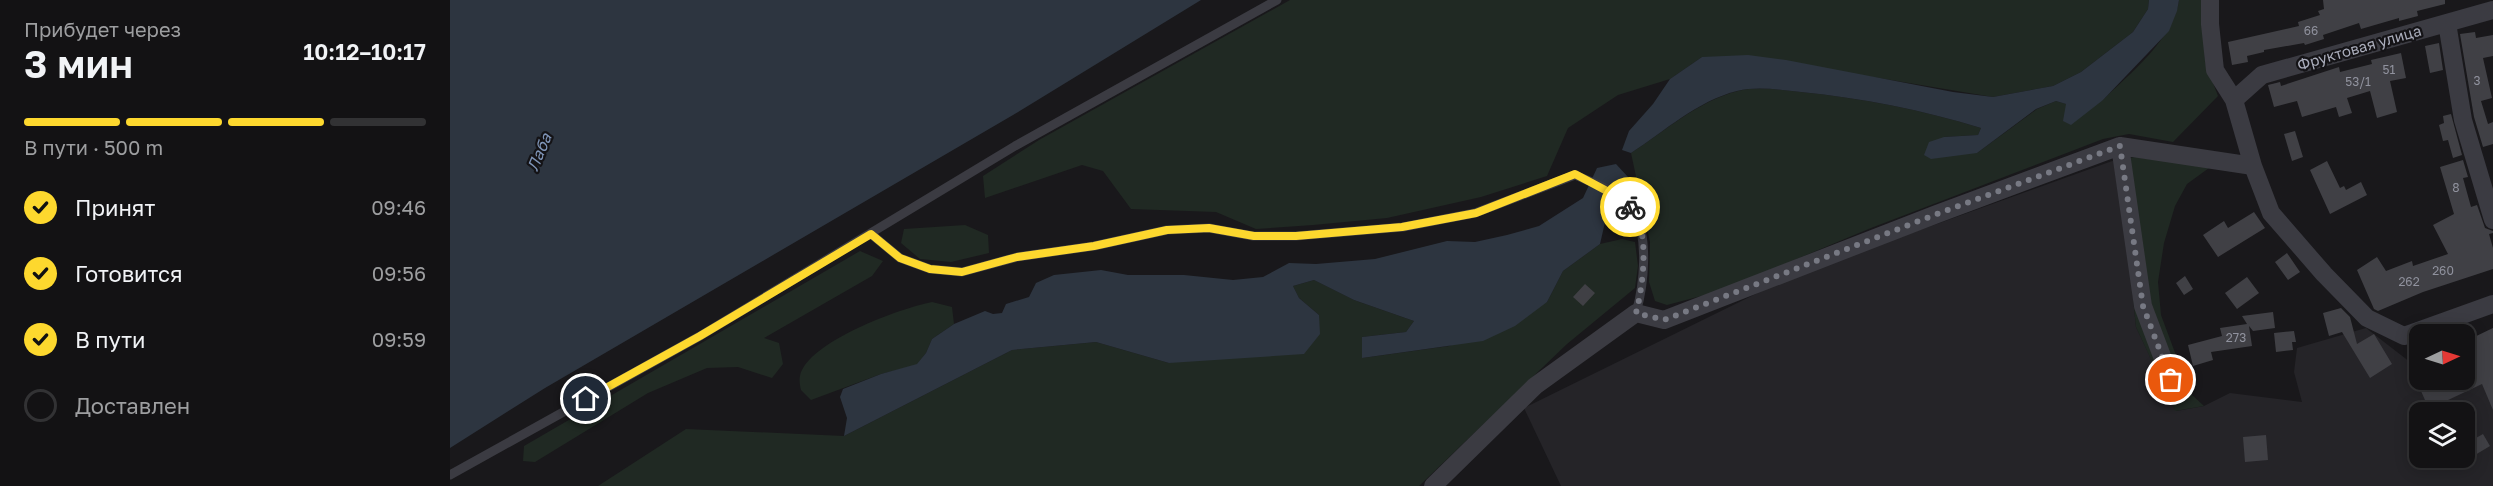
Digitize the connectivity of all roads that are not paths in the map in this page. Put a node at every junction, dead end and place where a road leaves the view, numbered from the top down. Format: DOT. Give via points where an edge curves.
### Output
graph roads {
  1 [pos="1277,0"];
  2 [pos="2210,0"];
  3 [pos="2493,10"];
  4 [pos="2447,23"];
  5 [pos="2234,100"];
  6 [pos="2120,146"];
  7 [pos="2253,166"];
  8 [pos="2493,220"];
  9 [pos="871,234"];
  10 [pos="2493,304"];
  11 [pos="1636,313"];
  12 [pos="2171,380"];
  13 [pos="450,475"];
  14 [pos="1433,486"];
  1 -- 9 [label="lane" via="1015,146"];
  2 -- 5 [label="street" via="2215,70"];
  3 -- 4 [label="street, Фруктовая улица"];
  4 -- 5 [label="street, Фруктовая улица" via="2262,75"];
  4 -- 8 [label="street" via="2463,120"];
  5 -- 7 [label="street"];
  6 -- 7 [label="street"];
  6 -- 11 [label="street" via="1664,320"];
  6 -- 12 [label="street" via="2143,306"];
  7 -- 10 [label="street" via="2271,213 2367,318 2404,336"];
  9 -- 11 [label="lane" via="900,258 930,269 962,272 1017,257 1167,230 1209,228 1254,236 1296,236 1402,227 1476,213 1575,174 1622,199 1634,211 1642,238 1643,289"];
  9 -- 13 [label="lane" via="700,336"];
  11 -- 14 [label="street" via="1535,386"];
}
